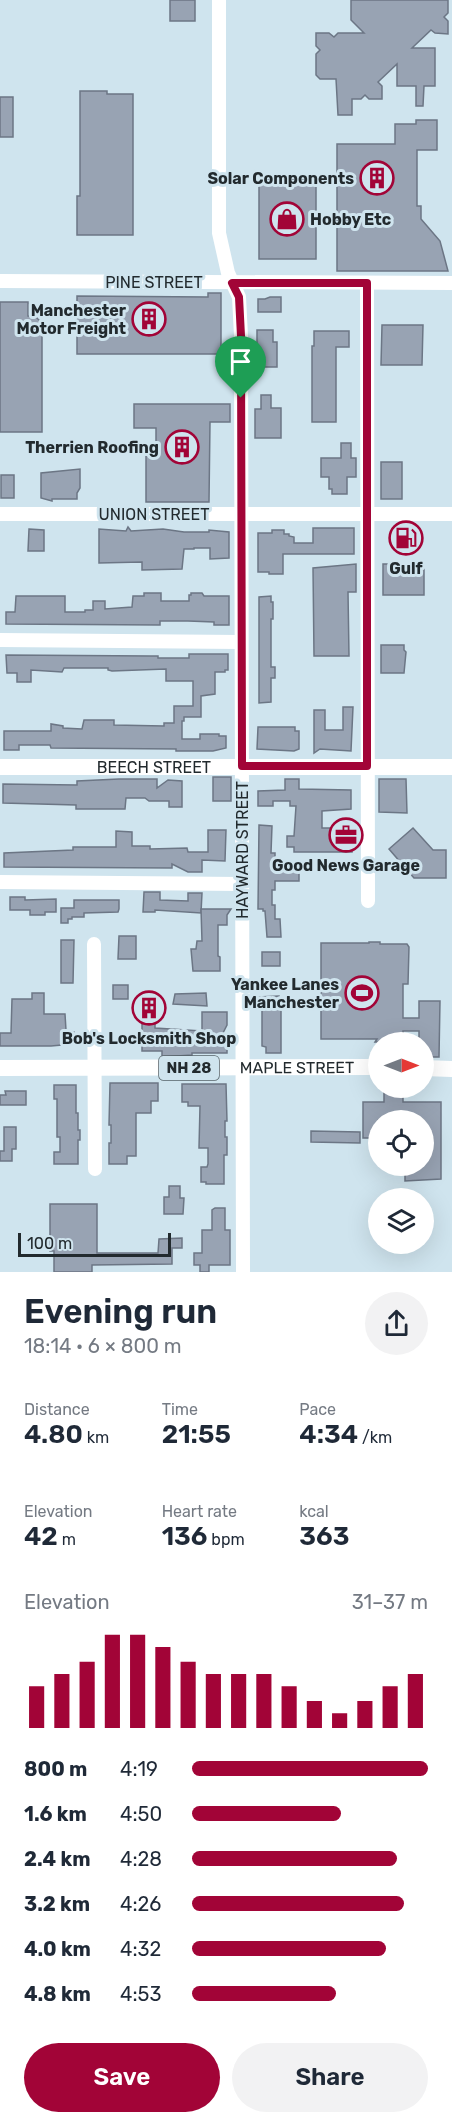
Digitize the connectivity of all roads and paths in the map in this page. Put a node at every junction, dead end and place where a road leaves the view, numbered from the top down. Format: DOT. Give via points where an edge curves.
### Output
graph roads {
  1 [pos="219,0"];
  2 [pos="0,281"];
  3 [pos="232,283"];
  4 [pos="367,283"];
  5 [pos="452,283"];
  6 [pos="0,514"];
  7 [pos="241,514"];
  8 [pos="367,514"];
  9 [pos="452,514"];
  10 [pos="0,640"];
  11 [pos="242,642"];
  12 [pos="242,766"];
  13 [pos="367,766"];
  14 [pos="0,767"];
  15 [pos="452,767"];
  16 [pos="0,882"];
  17 [pos="242,884"];
  18 [pos="368,900"];
  19 [pos="94,944"];
  20 [pos="95,1067"];
  21 [pos="368,1067"];
  22 [pos="0,1068"];
  23 [pos="242,1068"];
  24 [pos="434,1068"];
  25 [pos="452,1069"];
  26 [pos="95,1169"];
  27 [pos="243,1272"];
  1 -- 3 [label="street, HAYWARD STREET" via="219,233"];
  2 -- 3 [label="street, PINE STREET"];
  3 -- 4 [label="street, PINE STREET"];
  3 -- 7 [label="street, HAYWARD STREET" via="239,297 240,318"];
  4 -- 5 [label="street, PINE STREET"];
  4 -- 8 [label="street"];
  6 -- 7 [label="street, UNION STREET"];
  7 -- 8 [label="street, UNION STREET"];
  7 -- 11 [label="street, HAYWARD STREET"];
  8 -- 9 [label="street, UNION STREET"];
  8 -- 13 [label="street"];
  10 -- 11 [label="street"];
  11 -- 12 [label="street, HAYWARD STREET"];
  12 -- 13 [label="main road, BEECH STREET"];
  12 -- 14 [label="main road, BEECH STREET"];
  12 -- 17 [label="street, HAYWARD STREET"];
  13 -- 15 [label="main road, BEECH STREET"];
  13 -- 18 [label="street"];
  16 -- 17 [label="street"];
  17 -- 23 [label="street, HAYWARD STREET"];
  19 -- 20 [label="street"];
  20 -- 22 [label="main road, MAPLE STREET / NH 28"];
  20 -- 23 [label="main road, MAPLE STREET / NH 28"];
  20 -- 26 [label="street"];
  21 -- 23 [label="main road, MAPLE STREET / NH 28"];
  23 -- 27 [label="street, HAYWARD STREET"];
  24 -- 25 [label="main road"];
}
